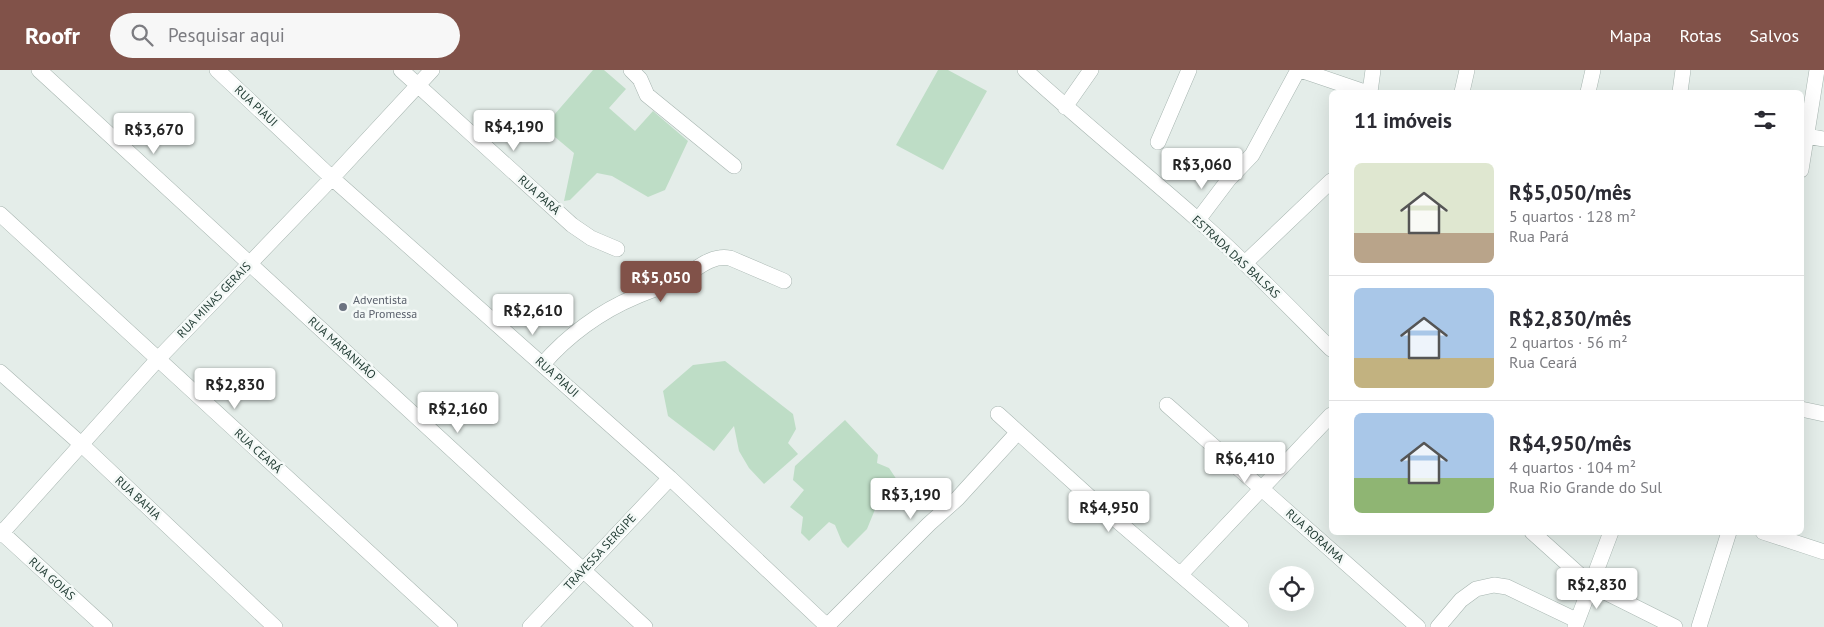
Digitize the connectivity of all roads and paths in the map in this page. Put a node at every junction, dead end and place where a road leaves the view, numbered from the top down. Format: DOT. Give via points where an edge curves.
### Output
graph roads {
  1 [pos="39,70"];
  2 [pos="217,70"];
  3 [pos="401,70"];
  4 [pos="432,70"];
  5 [pos="631,70"];
  6 [pos="1025,70"];
  7 [pos="1091,70"];
  8 [pos="1189,70"];
  9 [pos="1299,70"];
  10 [pos="1373,70"];
  11 [pos="1468,70"];
  12 [pos="1593,70"];
  13 [pos="1683,70"];
  14 [pos="1817,70"];
  15 [pos="418,86"];
  16 [pos="1359,90"];
  17 [pos="1370,90"];
  18 [pos="1463,90"];
  19 [pos="1588,90"];
  20 [pos="1680,90"];
  21 [pos="1065,107"];
  22 [pos="1804,136"];
  23 [pos="1824,139"];
  24 [pos="1158,142"];
  25 [pos="734,166"];
  26 [pos="332,178"];
  27 [pos="1329,183"];
  28 [pos="0,214"];
  29 [pos="1198,220"];
  30 [pos="617,249"];
  31 [pos="249,263"];
  32 [pos="1245,263"];
  33 [pos="784,281"];
  34 [pos="1329,347"];
  35 [pos="158,359"];
  36 [pos="543,364"];
  37 [pos="0,372"];
  38 [pos="1167,405"];
  39 [pos="1804,409"];
  40 [pos="998,414"];
  41 [pos="1824,414"];
  42 [pos="1329,417"];
  43 [pos="1018,432"];
  44 [pos="81,444"];
  45 [pos="670,478"];
  46 [pos="1261,488"];
  47 [pos="1,533"];
  48 [pos="1535,535"];
  49 [pos="1610,535"];
  50 [pos="1728,535"];
  51 [pos="1772,535"];
  52 [pos="1824,552"];
  53 [pos="584,569"];
  54 [pos="1181,574"];
  55 [pos="1591,585"];
  56 [pos="1576,624"];
  57 [pos="105,627"];
  58 [pos="275,627"];
  59 [pos="450,627"];
  60 [pos="530,627"];
  61 [pos="645,627"];
  62 [pos="827,627"];
  63 [pos="1241,627"];
  64 [pos="1418,627"];
  65 [pos="1438,627"];
  66 [pos="1675,627"];
  67 [pos="1699,627"];
  1 -- 31 [label="street, RUA MARANHÃO"];
  2 -- 26 [label="street, RUA PIAUI"];
  3 -- 15 [label="street, RUA PARÁ"];
  4 -- 15 [label="street, RUA MINAS GERAIS"];
  5 -- 25 [label="street" via="640,79 647,95"];
  6 -- 21 [label="street, ESTRADA DAS BALSAS"];
  7 -- 21 [label="street"];
  8 -- 24 [label="street"];
  9 -- 16 [label="street"];
  9 -- 29 [label="street" via="1252,155"];
  10 -- 17 [label="street"];
  11 -- 18 [label="street"];
  12 -- 19 [label="street"];
  13 -- 20 [label="street"];
  14 -- 22 [label="street"];
  15 -- 26 [label="street, RUA MINAS GERAIS"];
  15 -- 30 [label="street, RUA PARÁ" via="572,225 591,238"];
  21 -- 29 [label="street, ESTRADA DAS BALSAS"];
  22 -- 23 [label="street"];
  26 -- 31 [label="street, RUA MINAS GERAIS"];
  26 -- 36 [label="street, RUA PIAUI"];
  27 -- 32 [label="street"];
  28 -- 35 [label="street, RUA CEARÁ"];
  29 -- 32 [label="street, ESTRADA DAS BALSAS"];
  31 -- 35 [label="street, RUA MINAS GERAIS"];
  31 -- 53 [label="street, RUA MARANHÃO"];
  32 -- 34 [label="street, ESTRADA DAS BALSAS"];
  33 -- 36 [label="street" via="730,258 714,258 677,280 634,297 599,317 557,348"];
  35 -- 44 [label="street, RUA MINAS GERAIS"];
  35 -- 59 [label="street, RUA CEARÁ"];
  36 -- 45 [label="street, RUA PIAUI"];
  37 -- 44 [label="street, RUA BAHIA"];
  38 -- 46 [label="street, RUA RORAIMA"];
  39 -- 41 [label="street"];
  40 -- 43 [label="street"];
  42 -- 46 [label="street"];
  43 -- 54 [label="street"];
  43 -- 62 [label="street" via="957,499"];
  44 -- 47 [label="street, RUA MINAS GERAIS"];
  44 -- 58 [label="street, RUA BAHIA"];
  45 -- 53 [label="street, TRAVESSA SERGIPE"];
  45 -- 62 [label="street, RUA PIAUI"];
  46 -- 54 [label="street"];
  46 -- 64 [label="street, RUA RORAIMA"];
  47 -- 57 [label="street, RUA GOIÁS"];
  48 -- 55 [label="street"];
  49 -- 55 [label="street"];
  50 -- 67 [label="street"];
  51 -- 52 [label="street"];
  53 -- 60 [label="street, TRAVESSA SERGIPE"];
  53 -- 61 [label="street, RUA MARANHÃO"];
  54 -- 63 [label="street"];
  55 -- 56 [label="street"];
  55 -- 66 [label="street"];
  56 -- 65 [label="street" via="1507,587 1494,585 1476,588"];
}
